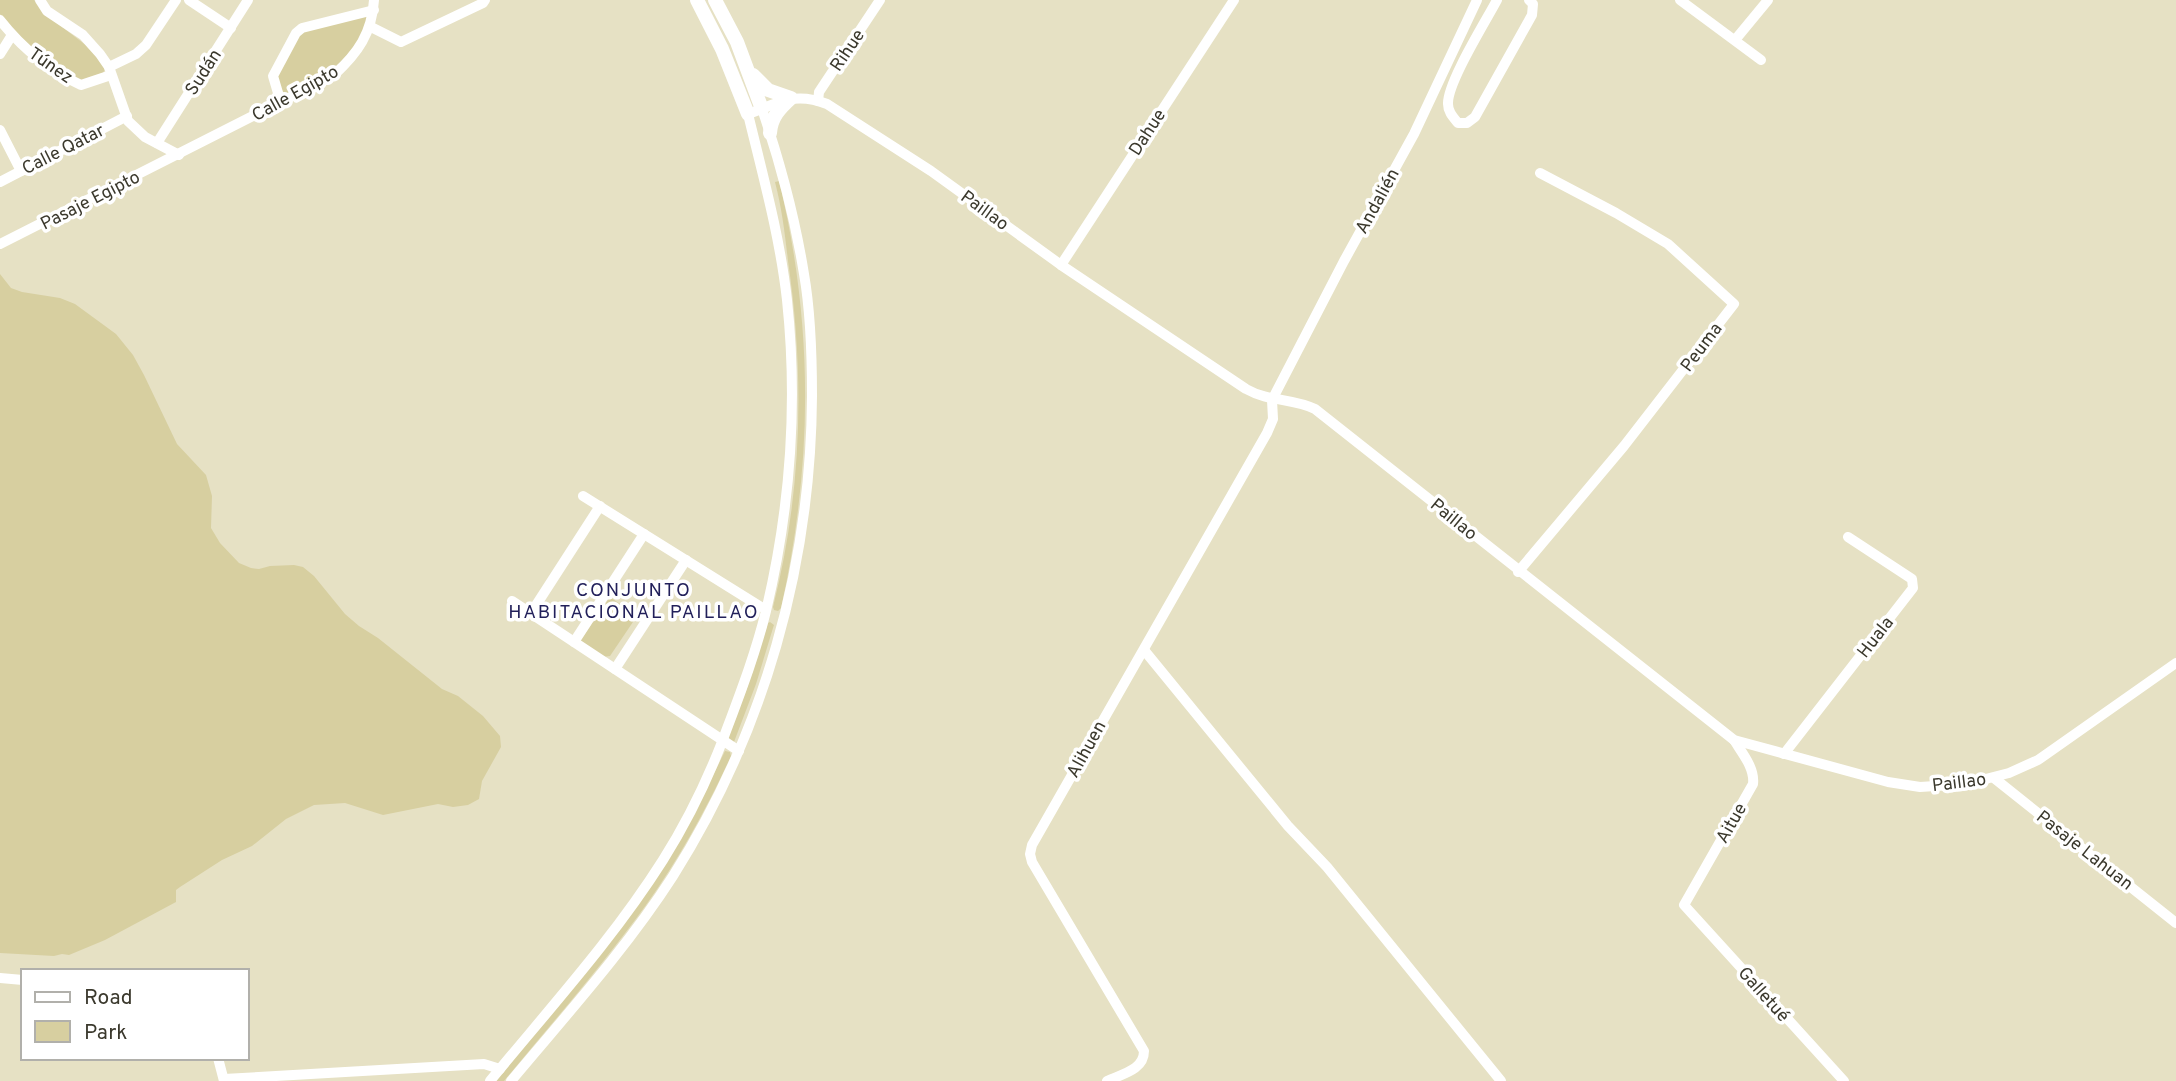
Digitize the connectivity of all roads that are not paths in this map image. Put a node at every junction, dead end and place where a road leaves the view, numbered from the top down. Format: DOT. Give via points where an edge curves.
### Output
graph roads {
  1 [pos="40,0"];
  2 [pos="176,0"];
  3 [pos="189,0"];
  4 [pos="248,0"];
  5 [pos="485,0"];
  6 [pos="697,0"];
  7 [pos="715,0"];
  8 [pos="880,0"];
  9 [pos="1234,0"];
  10 [pos="1477,0"];
  11 [pos="1497,0"];
  12 [pos="1680,0"];
  13 [pos="1768,0"];
  14 [pos="1532,1"];
  15 [pos="374,5"];
  16 [pos="0,20"];
  17 [pos="371,27"];
  18 [pos="230,28"];
  19 [pos="12,35"];
  20 [pos="1735,40"];
  21 [pos="0,54"];
  22 [pos="1761,60"];
  23 [pos="747,68"];
  24 [pos="110,71"];
  25 [pos="791,98"];
  26 [pos="1430,100"];
  27 [pos="818,101"];
  28 [pos="282,103"];
  29 [pos="762,109"];
  30 [pos="1450,111"];
  31 [pos="748,114"];
  32 [pos="127,116"];
  33 [pos="0,130"];
  34 [pos="770,133"];
  35 [pos="157,143"];
  36 [pos="179,155"];
  37 [pos="21,171"];
  38 [pos="1540,173"];
  39 [pos="0,182"];
  40 [pos="1,244"];
  41 [pos="1061,265"];
  42 [pos="1272,400"];
  43 [pos="583,496"];
  44 [pos="600,506"];
  45 [pos="644,534"];
  46 [pos="1848,537"];
  47 [pos="686,561"];
  48 [pos="1518,572"];
  49 [pos="512,601"];
  50 [pos="763,610"];
  51 [pos="531,613"];
  52 [pos="784,617"];
  53 [pos="574,642"];
  54 [pos="1144,650"];
  55 [pos="2176,663"];
  56 [pos="615,669"];
  57 [pos="722,740"];
  58 [pos="1734,740"];
  59 [pos="739,751"];
  60 [pos="1784,754"];
  61 [pos="1994,778"];
  62 [pos="1684,905"];
  63 [pos="2176,923"];
  64 [pos="0,978"];
  65 [pos="21,980"];
  66 [pos="219,1060"];
  67 [pos="500,1069"];
  68 [pos="224,1080"];
  69 [pos="490,1081"];
  70 [pos="512,1081"];
  71 [pos="1107,1081"];
  72 [pos="1501,1081"];
  73 [pos="1844,1081"];
  1 -- 24 [label="street" via="47,11 83,35"];
  2 -- 24 [label="street, Túnez" via="146,45"];
  3 -- 18 [label="street"];
  4 -- 18 [label="street, Sudán"];
  5 -- 17 [label="street" via="401,42"];
  6 -- 31 [label="street"];
  7 -- 23 [label="street"];
  8 -- 27 [label="street, Rihue" via="819,92"];
  9 -- 41 [label="street, Dahue"];
  10 -- 26 [label="street, Andalién"];
  11 -- 30 [label="street" via="1452,84"];
  12 -- 20 [label="street"];
  13 -- 20 [label="street"];
  14 -- 30 [label="street" via="1532,15 1475,117 1458,123"];
  15 -- 17 [label="street, Calle Egipto"];
  15 -- 28 [label="street" via="296,33 272,76"];
  16 -- 19 [label="street, Túnez"];
  17 -- 28 [label="street, Calle Egipto" via="334,75"];
  18 -- 35 [label="street, Sudán"];
  19 -- 21 [label="street"];
  19 -- 24 [label="street, Túnez" via="40,61 81,85"];
  20 -- 22 [label="street"];
  23 -- 25 [label="street" via="768,90"];
  23 -- 29 [label="street"];
  24 -- 32 [label="street"];
  25 -- 27 [label="street, Paillao"];
  25 -- 29 [label="street, Paillao"];
  25 -- 34 [label="street" via="777,113"];
  26 -- 30 [label="street"];
  26 -- 42 [label="street, Andalién"];
  27 -- 41 [label="street, Paillao" via="931,171"];
  28 -- 36 [label="street, Calle Egipto"];
  29 -- 31 [label="street, Paillao"];
  29 -- 34 [label="street"];
  31 -- 50 [label="street" via="787,300 791,370 784,506"];
  32 -- 35 [label="street" via="145,137"];
  32 -- 37 [label="street, Calle Qatar"];
  33 -- 37 [label="street"];
  34 -- 52 [label="street" via="804,274 812,380 807,489"];
  35 -- 36 [label="street"];
  36 -- 40 [label="street, Pasaje Egipto"];
  37 -- 39 [label="street, Calle Qatar"];
  38 -- 48 [label="street, Peuma" via="1668,244 1734,304"];
  41 -- 42 [label="street, Paillao" via="1246,389"];
  42 -- 48 [label="street, Paillao" via="1315,409"];
  42 -- 54 [label="street, Alihuen" via="1267,433"];
  43 -- 44 [label="street"];
  44 -- 45 [label="street"];
  44 -- 51 [label="street"];
  45 -- 47 [label="street"];
  45 -- 53 [label="street"];
  46 -- 60 [label="street, Huala" via="1912,579 1913,588"];
  47 -- 50 [label="street"];
  47 -- 56 [label="street"];
  48 -- 58 [label="street, Paillao"];
  49 -- 51 [label="street"];
  50 -- 52 [label="street"];
  50 -- 57 [label="street"];
  51 -- 53 [label="street"];
  52 -- 59 [label="street"];
  53 -- 56 [label="street"];
  54 -- 71 [label="street, Alihuen" via="1031,845 1030,854 1144,1051 1140,1065"];
  54 -- 72 [label="street"];
  55 -- 61 [label="street, Paillao" via="2051,752"];
  56 -- 57 [label="street"];
  57 -- 59 [label="street"];
  57 -- 67 [label="street" via="696,803 646,887"];
  58 -- 60 [label="street, Paillao"];
  58 -- 62 [label="street, Aitue" via="1752,769 1754,783"];
  59 -- 70 [label="street" via="708,815 652,906"];
  60 -- 61 [label="street, Paillao" via="1904,785 1952,786"];
  61 -- 63 [label="street, Pasaje Lahuan"];
  62 -- 73 [label="street, Galletué"];
  64 -- 65 [label="street"];
  66 -- 68 [label="street"];
  67 -- 68 [label="street" via="484,1064"];
  67 -- 69 [label="street"];
}
